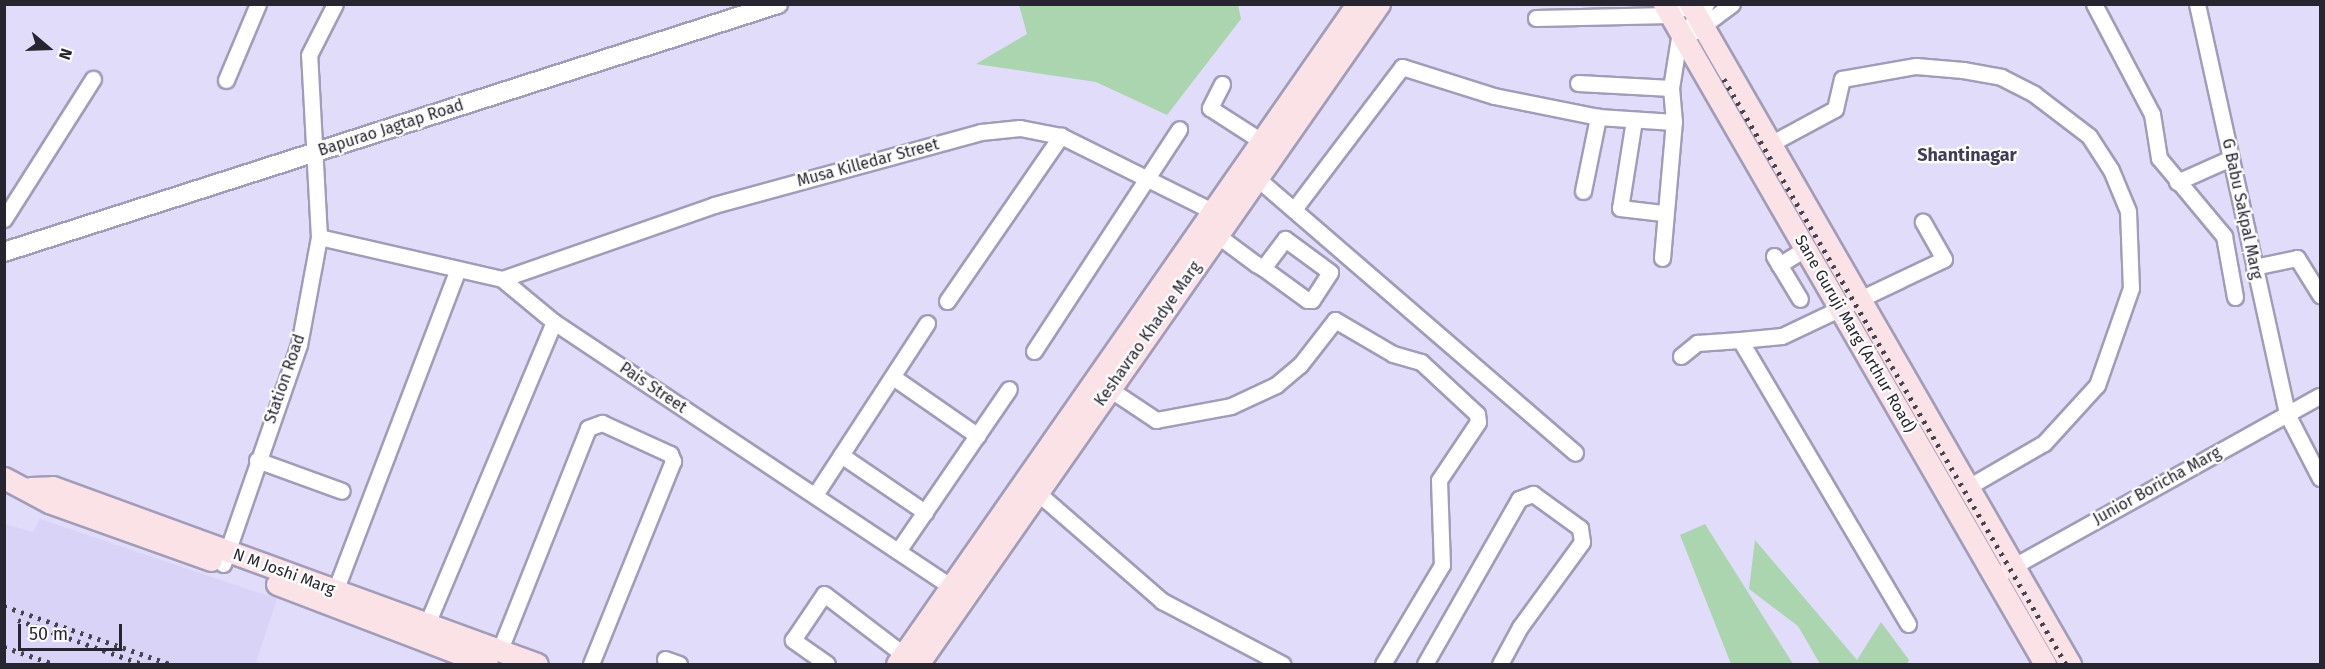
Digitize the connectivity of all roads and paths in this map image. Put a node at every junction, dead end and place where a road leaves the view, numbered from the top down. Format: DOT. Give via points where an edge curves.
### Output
graph roads {
  1 [pos="258,4"];
  2 [pos="334,4"];
  3 [pos="778,4"];
  4 [pos="1357,4"];
  5 [pos="1379,4"];
  6 [pos="1732,4"];
  7 [pos="2094,4"];
  8 [pos="2197,4"];
  9 [pos="1623,11"];
  10 [pos="1697,12"];
  11 [pos="1536,18"];
  12 [pos="1674,23"];
  13 [pos="93,79"];
  14 [pos="226,80"];
  15 [pos="1578,83"];
  16 [pos="1222,84"];
  17 [pos="1671,88"];
  18 [pos="1598,117"];
  19 [pos="1634,120"];
  20 [pos="1674,122"];
  21 [pos="1179,129"];
  22 [pos="1061,136"];
  23 [pos="1770,144"];
  24 [pos="1269,146"];
  25 [pos="313,153"];
  26 [pos="2231,158"];
  27 [pos="1251,173"];
  28 [pos="1149,177"];
  29 [pos="2177,182"];
  30 [pos="1583,191"];
  31 [pos="1295,208"];
  32 [pos="1664,213"];
  33 [pos="4,219"];
  34 [pos="1220,222"];
  35 [pos="1923,222"];
  36 [pos="2246,229"];
  37 [pos="2224,236"];
  38 [pos="319,237"];
  39 [pos="1805,249"];
  40 [pos="4,252"];
  41 [pos="1662,258"];
  42 [pos="2254,267"];
  43 [pos="1263,268"];
  44 [pos="457,271"];
  45 [pos="502,279"];
  46 [pos="2320,295"];
  47 [pos="2235,297"];
  48 [pos="1800,299"];
  49 [pos="946,301"];
  50 [pos="1861,302"];
  51 [pos="1841,311"];
  52 [pos="554,322"];
  53 [pos="927,323"];
  54 [pos="1740,340"];
  55 [pos="1034,351"];
  56 [pos="1682,357"];
  57 [pos="893,377"];
  58 [pos="1103,385"];
  59 [pos="1009,389"];
  60 [pos="2320,396"];
  61 [pos="2287,414"];
  62 [pos="978,435"];
  63 [pos="1575,453"];
  64 [pos="841,455"];
  65 [pos="257,460"];
  66 [pos="4,478"];
  67 [pos="2320,478"];
  68 [pos="1968,487"];
  69 [pos="1032,488"];
  70 [pos="342,491"];
  71 [pos="815,495"];
  72 [pos="925,512"];
  73 [pos="898,551"];
  74 [pos="225,557"];
  75 [pos="2014,566"];
  76 [pos="1995,577"];
  77 [pos="335,591"];
  78 [pos="959,592"];
  79 [pos="2030,594"];
  80 [pos="2011,605"];
  81 [pos="1908,624"];
  82 [pos="423,633"];
  83 [pos="493,658"];
  84 [pos="906,661"];
  85 [pos="2065,662"];
  86 [pos="530,663"];
  87 [pos="591,664"];
  88 [pos="827,664"];
  89 [pos="1282,664"];
  90 [pos="1383,664"];
  91 [pos="1425,664"];
  92 [pos="1500,664"];
  93 [pos="2045,664"];
  1 -- 14 [label="street"];
  2 -- 25 [label="street, Station Road" via="309,55"];
  3 -- 25 [label="street, Bapurao Jagtap Road"];
  4 -- 24 [label="main road, Keshavrao Khadye Marg"];
  5 -- 24 [label="main road, Keshavrao Khadye Marg"];
  6 -- 10 [label="street"];
  7 -- 29 [label="street" via="2152,114 2159,158"];
  8 -- 26 [label="street, G Babu Sakpal Marg"];
  9 -- 11 [label="street"];
  9 -- 12 [label="street"];
  10 -- 12 [label="street"];
  10 -- 12 [label="street"];
  10 -- 23 [label="main road, Sane Guruji Marg (Arthur Road)"];
  12 -- 17 [label="street"];
  12 -- 39 [label="main road, Sane Guruji Marg (Arthur Road)"];
  13 -- 33 [label="street"];
  15 -- 17 [label="street"];
  16 -- 24 [label="street" via="1210,108"];
  17 -- 20 [label="street"];
  18 -- 19 [label="street"];
  18 -- 30 [label="street"];
  18 -- 31 [label="street" via="1494,96 1402,67"];
  19 -- 20 [label="street"];
  19 -- 32 [label="street" via="1620,208"];
  20 -- 32 [label="street"];
  21 -- 28 [label="street"];
  22 -- 28 [label="street, Musa Killedar Street"];
  22 -- 45 [label="street, Musa Killedar Street" via="1020,128 981,132 714,205"];
  22 -- 49 [label="street"];
  23 -- 50 [label="main road, Sane Guruji Marg (Arthur Road)"];
  23 -- 68 [label="street" via="1835,109 1842,79 1916,66 1963,69 2001,77 2034,94 2089,136 2111,171 2128,211 2131,288 2097,385 2044,443"];
  24 -- 27 [label="main road, Keshavrao Khadye Marg"];
  25 -- 38 [label="street, Station Road"];
  25 -- 40 [label="street, Bapurao Jagtap Road"];
  26 -- 29 [label="street"];
  26 -- 36 [label="street, G Babu Sakpal Marg"];
  27 -- 31 [label="street"];
  27 -- 34 [label="main road, Keshavrao Khadye Marg"];
  28 -- 34 [label="street, Musa Killedar Street"];
  28 -- 55 [label="street"];
  29 -- 37 [label="street"];
  31 -- 63 [label="street"];
  32 -- 41 [label="street"];
  34 -- 43 [label="street, Musa Killedar Street"];
  34 -- 58 [label="main road, Keshavrao Khadye Marg"];
  35 -- 50 [label="street" via="1944,259"];
  36 -- 37 [label="street"];
  36 -- 42 [label="street, G Babu Sakpal Marg"];
  37 -- 47 [label="street"];
  38 -- 44 [label="street, Pais Street"];
  38 -- 65 [label="street, Station Road" via="299,345"];
  39 -- 48 [label="street" via="1777,261"];
  39 -- 51 [label="main road, Sane Guruji Marg (Arthur Road)"];
  42 -- 46 [label="street" via="2298,258"];
  42 -- 61 [label="street, G Babu Sakpal Marg"];
  44 -- 45 [label="street, Pais Street"];
  44 -- 77 [label="street"];
  45 -- 52 [label="street, Pais Street"];
  50 -- 51 [label="street"];
  50 -- 68 [label="main road, Sane Guruji Marg (Arthur Road)"];
  51 -- 54 [label="street" via="1782,336"];
  51 -- 76 [label="main road, Sane Guruji Marg (Arthur Road)"];
  52 -- 71 [label="street, Pais Street"];
  52 -- 82 [label="street"];
  53 -- 57 [label="street"];
  54 -- 56 [label="street" via="1697,343"];
  54 -- 81 [label="street"];
  57 -- 62 [label="street"];
  57 -- 64 [label="street"];
  58 -- 69 [label="main road, Keshavrao Khadye Marg"];
  58 -- 90 [label="street" via="1156,420 1231,406 1276,385 1300,365 1335,320 1393,354 1421,362 1477,414 1478,422 1439,480 1442,564"];
  59 -- 62 [label="street"];
  60 -- 61 [label="street, Junior Boricha Marg"];
  61 -- 67 [label="street, G Babu Sakpal Marg"];
  61 -- 75 [label="street, Junior Boricha Marg"];
  62 -- 72 [label="street"];
  64 -- 71 [label="street"];
  64 -- 72 [label="street"];
  65 -- 70 [label="street"];
  65 -- 74 [label="street, Station Road"];
  66 -- 74 [label="main road, N M Joshi Marg" via="30,488 53,487"];
  68 -- 75 [label="main road, Sane Guruji Marg (Arthur Road)"];
  69 -- 78 [label="main road, Keshavrao Khadye Marg"];
  69 -- 89 [label="street" via="1162,601"];
  71 -- 73 [label="street, Pais Street"];
  72 -- 73 [label="street"];
  73 -- 78 [label="street, Pais Street"];
  74 -- 77 [label="main road, N M Joshi Marg"];
  74 -- 82 [label="main road, N M Joshi Marg"];
  75 -- 76 [label="street, Junior Boricha Marg"];
  75 -- 79 [label="main road, Sane Guruji Marg (Arthur Road)"];
  76 -- 80 [label="main road, Sane Guruji Marg (Arthur Road)"];
  77 -- 82 [label="main road, N M Joshi Marg"];
  78 -- 84 [label="main road, Keshavrao Khadye Marg"];
  79 -- 80 [label="main road"];
  79 -- 85 [label="main road, Sane Guruji Marg (Arthur Road)"];
  80 -- 93 [label="main road, Sane Guruji Marg (Arthur Road)"];
  82 -- 83 [label="main road, N M Joshi Marg"];
  83 -- 86 [label="main road, N M Joshi Marg"];
  83 -- 87 [label="street" via="588,428 602,423 670,454 673,461"];
  84 -- 88 [label="street" via="824,594 793,640"];
  91 -- 92 [label="street" via="1519,499 1533,494 1580,528 1582,542 1520,627"];
}
